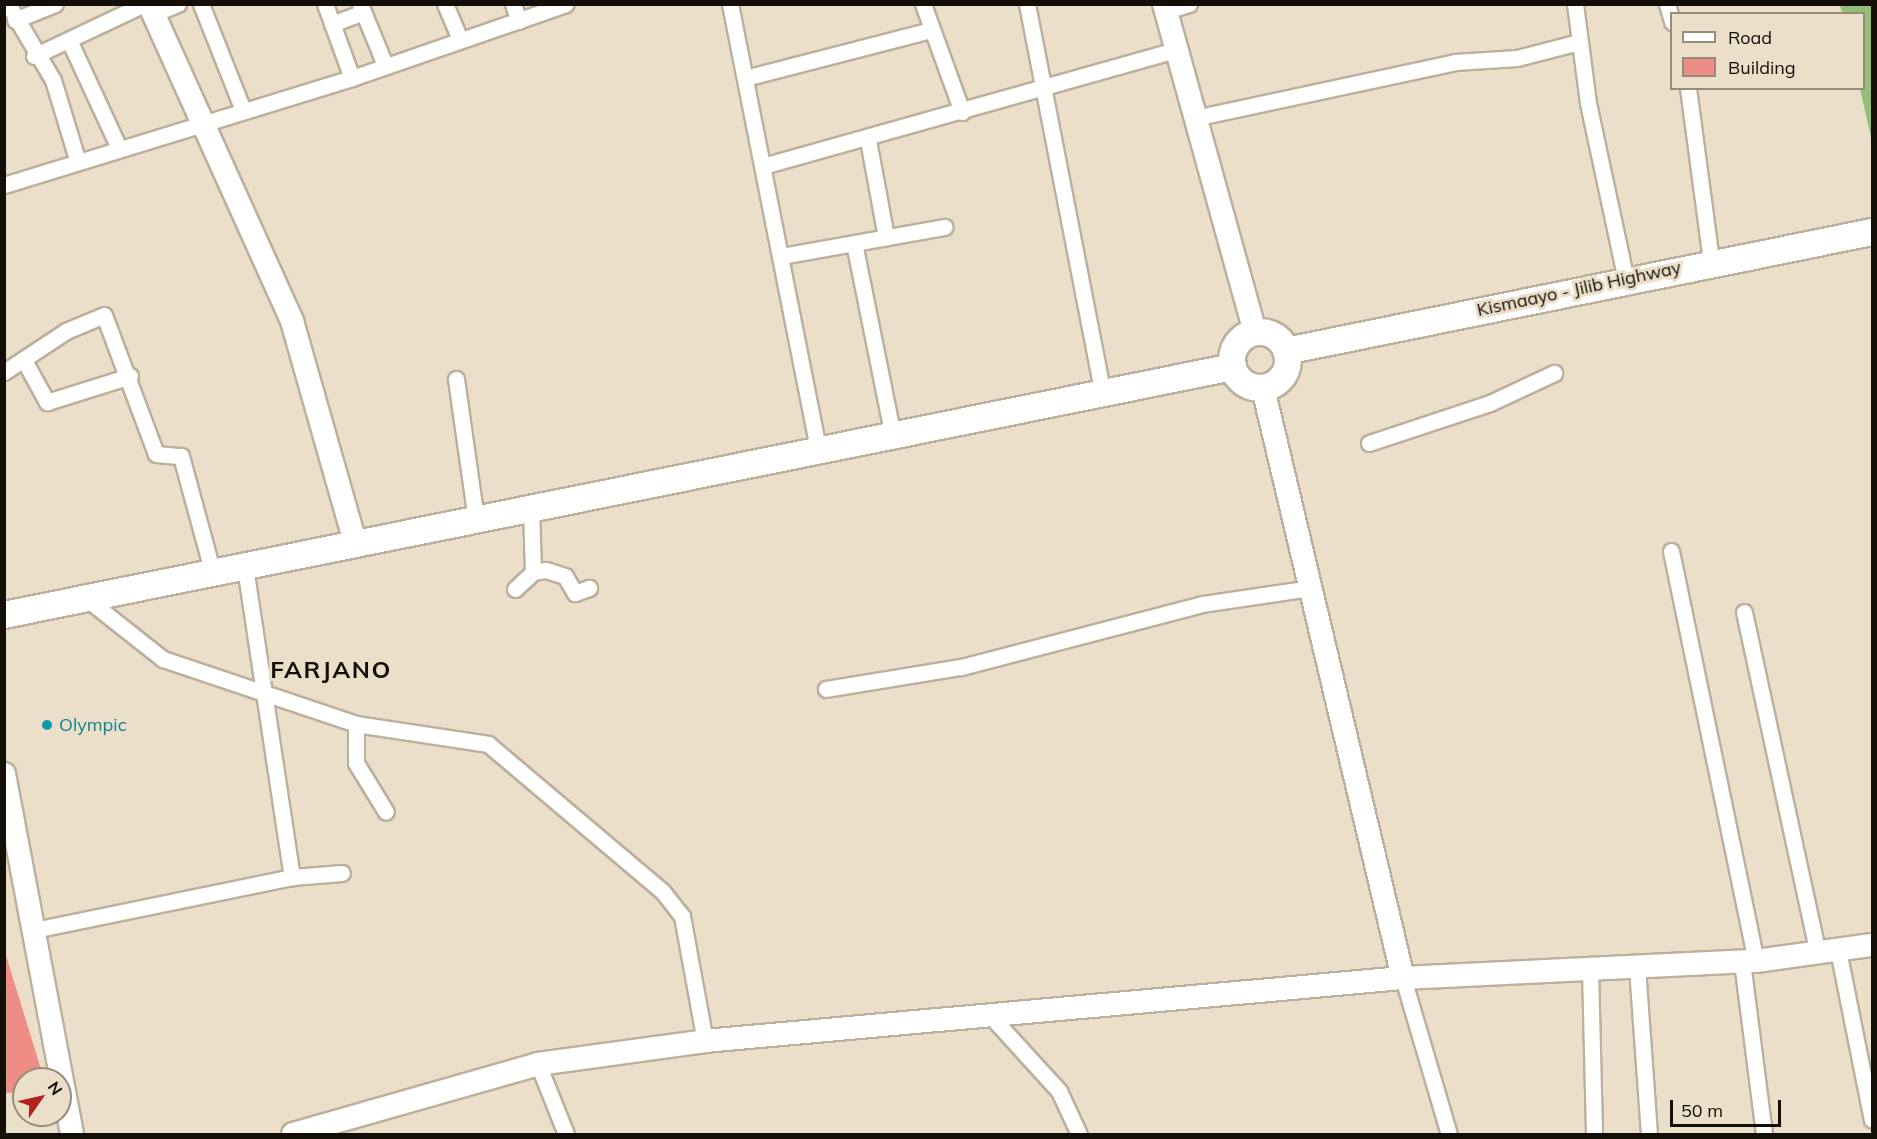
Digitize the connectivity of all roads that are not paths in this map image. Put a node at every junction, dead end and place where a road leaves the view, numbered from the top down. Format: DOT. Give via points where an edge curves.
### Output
graph roads {
  1 [pos="8,4"];
  2 [pos="55,4"];
  3 [pos="178,4"];
  4 [pos="201,4"];
  5 [pos="325,4"];
  6 [pos="445,4"];
  7 [pos="513,4"];
  8 [pos="566,4"];
  9 [pos="746,4"];
  10 [pos="923,4"];
  11 [pos="1027,4"];
  12 [pos="1189,4"];
  13 [pos="1575,4"];
  14 [pos="730,6"];
  15 [pos="149,8"];
  16 [pos="362,8"];
  17 [pos="1165,8"];
  18 [pos="15,20"];
  19 [pos="519,21"];
  20 [pos="332,24"];
  21 [pos="932,30"];
  22 [pos="69,40"];
  23 [pos="460,40"];
  24 [pos="1579,42"];
  25 [pos="1178,49"];
  26 [pos="34,56"];
  27 [pos="385,65"];
  28 [pos="352,78"];
  29 [pos="745,78"];
  30 [pos="1046,87"];
  31 [pos="1688,90"];
  32 [pos="243,110"];
  33 [pos="962,112"];
  34 [pos="1199,117"];
  35 [pos="200,124"];
  36 [pos="868,140"];
  37 [pos="118,147"];
  38 [pos="77,159"];
  39 [pos="763,165"];
  40 [pos="4,185"];
  41 [pos="944,227"];
  42 [pos="1872,232"];
  43 [pos="886,237"];
  44 [pos="854,243"];
  45 [pos="781,256"];
  46 [pos="1711,261"];
  47 [pos="1626,280"];
  48 [pos="1255,333"];
  49 [pos="1286,351"];
  50 [pos="25,362"];
  51 [pos="1233,367"];
  52 [pos="4,372"];
  53 [pos="1554,373"];
  54 [pos="130,376"];
  55 [pos="456,379"];
  56 [pos="1263,388"];
  57 [pos="1102,390"];
  58 [pos="892,432"];
  59 [pos="1369,443"];
  60 [pos="818,448"];
  61 [pos="531,508"];
  62 [pos="476,520"];
  63 [pos="356,544"];
  64 [pos="1671,551"];
  65 [pos="245,567"];
  66 [pos="533,572"];
  67 [pos="213,574"];
  68 [pos="589,588"];
  69 [pos="1311,588"];
  70 [pos="515,589"];
  71 [pos="87,599"];
  72 [pos="1744,612"];
  73 [pos="4,615"];
  74 [pos="826,688"];
  75 [pos="260,690"];
  76 [pos="356,724"];
  77 [pos="5,776"];
  78 [pos="386,812"];
  79 [pos="342,873"];
  80 [pos="292,877"];
  81 [pos="34,930"];
  82 [pos="1872,945"];
  83 [pos="1828,951"];
  84 [pos="1749,961"];
  85 [pos="1637,967"];
  86 [pos="1590,969"];
  87 [pos="1403,978"];
  88 [pos="988,1013"];
  89 [pos="705,1041"];
  90 [pos="538,1064"];
  91 [pos="1872,1120"];
  92 [pos="72,1134"];
  93 [pos="293,1134"];
  94 [pos="566,1134"];
  95 [pos="1079,1134"];
  96 [pos="1449,1134"];
  97 [pos="1594,1134"];
  98 [pos="1649,1134"];
  99 [pos="1764,1134"];
  1 -- 18 [label="street"];
  2 -- 18 [label="street"];
  3 -- 15 [label="street"];
  4 -- 32 [label="street"];
  5 -- 20 [label="street"];
  6 -- 23 [label="street"];
  7 -- 19 [label="street"];
  8 -- 19 [label="street"];
  9 -- 14 [label="street"];
  10 -- 21 [label="street"];
  11 -- 30 [label="street"];
  12 -- 17 [label="street"];
  13 -- 24 [label="street"];
  14 -- 29 [label="street"];
  15 -- 22 [label="street"];
  15 -- 35 [label="street"];
  16 -- 20 [label="street"];
  16 -- 27 [label="street"];
  17 -- 25 [label="street"];
  18 -- 26 [label="street"];
  19 -- 23 [label="street"];
  20 -- 28 [label="street"];
  21 -- 29 [label="street"];
  21 -- 33 [label="street"];
  22 -- 26 [label="street"];
  22 -- 37 [label="street"];
  23 -- 27 [label="street"];
  24 -- 34 [label="street" via="1516,58 1455,62"];
  24 -- 47 [label="street"];
  25 -- 30 [label="street"];
  25 -- 34 [label="street"];
  26 -- 38 [label="street" via="53,80"];
  27 -- 28 [label="street"];
  28 -- 32 [label="street"];
  29 -- 39 [label="street"];
  30 -- 33 [label="street"];
  30 -- 57 [label="street"];
  31 -- 46 [label="street"];
  32 -- 35 [label="street"];
  33 -- 36 [label="street"];
  34 -- 48 [label="street"];
  35 -- 37 [label="street"];
  35 -- 63 [label="street" via="292,321"];
  36 -- 39 [label="street"];
  36 -- 43 [label="street"];
  37 -- 38 [label="street"];
  38 -- 40 [label="street"];
  39 -- 45 [label="street"];
  41 -- 43 [label="street"];
  42 -- 46 [label="main road, Kismaayo - Jilib Highway"];
  43 -- 44 [label="street"];
  44 -- 45 [label="street"];
  44 -- 58 [label="street"];
  45 -- 60 [label="street"];
  46 -- 47 [label="main road, Kismaayo - Jilib Highway"];
  47 -- 49 [label="main road, Kismaayo - Jilib Highway"];
  48 -- 49 [label="main road" via="1275,337"];
  48 -- 51 [label="main road" via="1238,343"];
  49 -- 56 [label="main road" via="1282,376"];
  50 -- 52 [label="street"];
  50 -- 54 [label="street" via="47,402"];
  50 -- 54 [label="street" via="66,331 104,315"];
  51 -- 56 [label="main road" via="1242,382"];
  51 -- 57 [label="main road"];
  53 -- 59 [label="street" via="1490,403"];
  54 -- 67 [label="street" via="156,454 181,456"];
  55 -- 62 [label="street"];
  56 -- 69 [label="street"];
  57 -- 58 [label="main road"];
  58 -- 60 [label="main road"];
  60 -- 61 [label="main road"];
  61 -- 62 [label="main road"];
  61 -- 66 [label="street"];
  62 -- 63 [label="main road"];
  63 -- 65 [label="main road"];
  64 -- 84 [label="street"];
  65 -- 67 [label="main road"];
  65 -- 75 [label="street"];
  66 -- 68 [label="street" via="565,576 575,593"];
  66 -- 70 [label="street"];
  67 -- 71 [label="main road"];
  69 -- 74 [label="street" via="1202,604 961,668"];
  69 -- 87 [label="street"];
  71 -- 73 [label="main road"];
  71 -- 75 [label="street" via="163,659"];
  72 -- 83 [label="street"];
  75 -- 76 [label="street"];
  75 -- 80 [label="street"];
  76 -- 78 [label="street" via="356,763"];
  76 -- 89 [label="street" via="488,744 663,892 682,916"];
  77 -- 81 [label="street"];
  79 -- 80 [label="street"];
  80 -- 81 [label="street"];
  81 -- 92 [label="street"];
  82 -- 83 [label="street"];
  83 -- 84 [label="street"];
  83 -- 91 [label="street"];
  84 -- 85 [label="street"];
  84 -- 99 [label="street"];
  85 -- 86 [label="street"];
  85 -- 98 [label="street"];
  86 -- 87 [label="street"];
  86 -- 97 [label="street"];
  87 -- 88 [label="street"];
  87 -- 96 [label="street"];
  88 -- 89 [label="street"];
  88 -- 95 [label="street" via="1059,1091"];
  89 -- 90 [label="street"];
  90 -- 93 [label="street"];
  90 -- 94 [label="street"];
}
